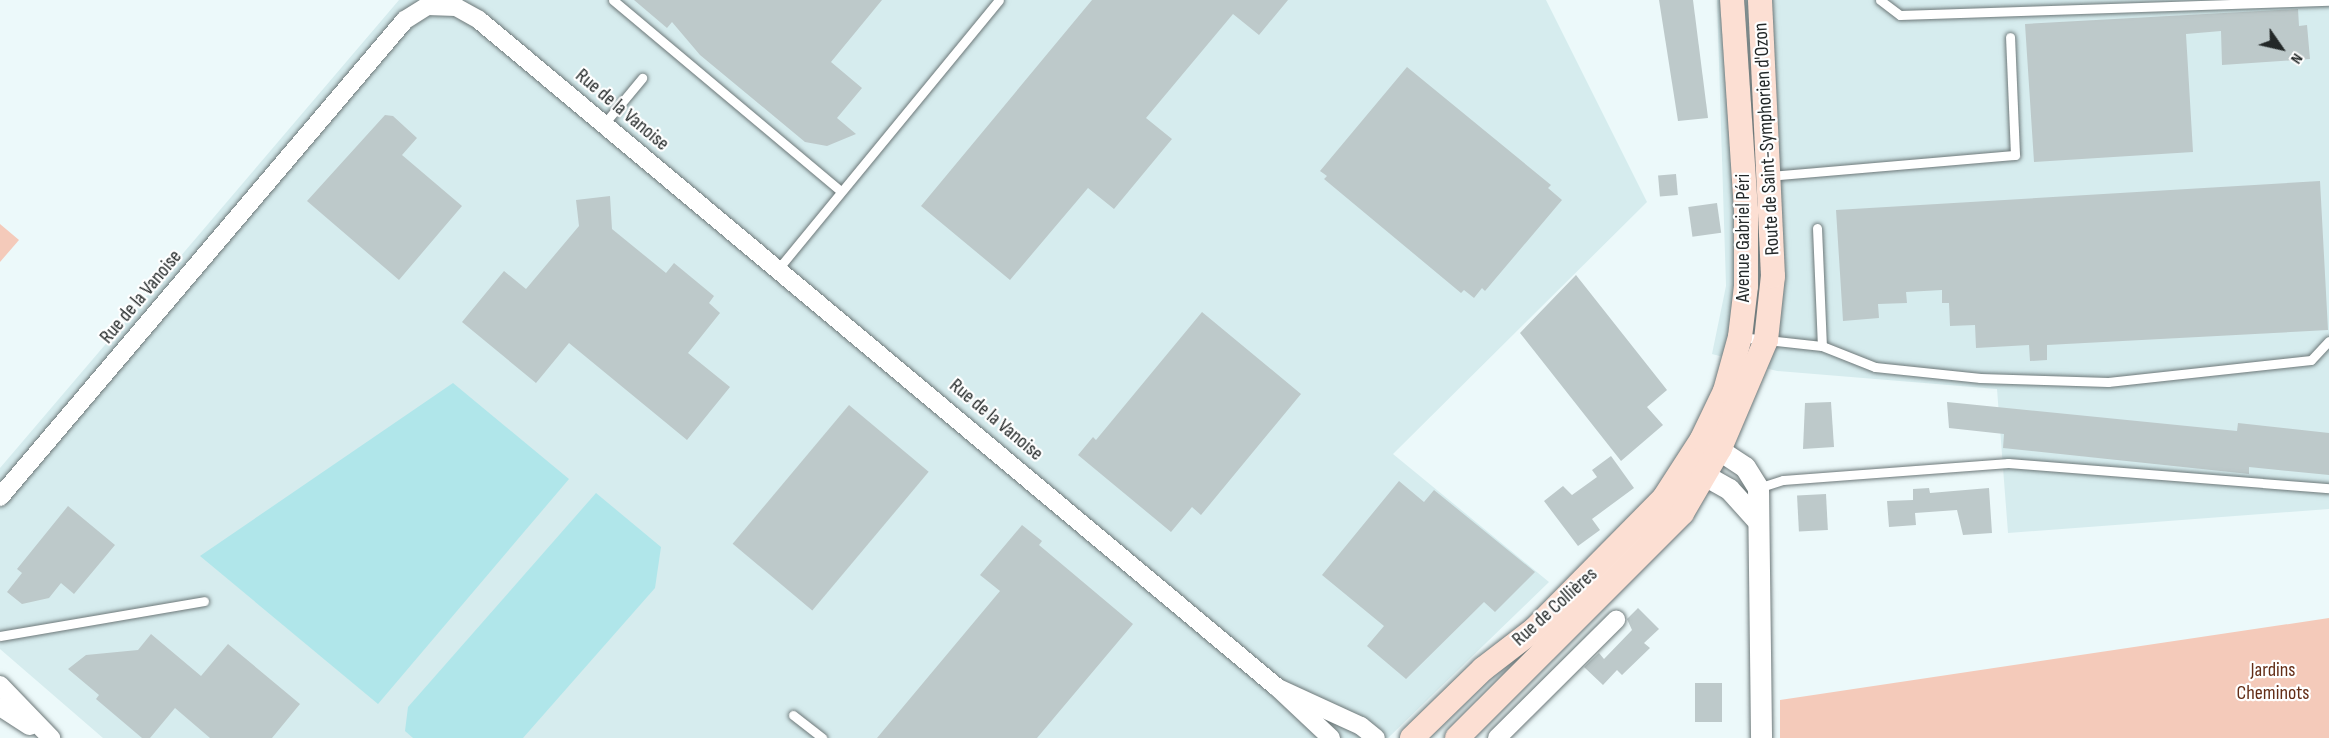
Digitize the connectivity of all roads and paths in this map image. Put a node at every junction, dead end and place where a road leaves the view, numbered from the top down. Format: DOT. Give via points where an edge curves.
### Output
graph roads {
  1 [pos="614,0"];
  2 [pos="999,0"];
  3 [pos="1732,0"];
  4 [pos="1760,0"];
  5 [pos="1880,0"];
  6 [pos="2329,0"];
  7 [pos="1762,26"];
  8 [pos="1733,29"];
  9 [pos="2010,37"];
  10 [pos="642,78"];
  11 [pos="604,124"];
  12 [pos="1769,176"];
  13 [pos="841,191"];
  14 [pos="1817,228"];
  15 [pos="778,269"];
  16 [pos="1740,338"];
  17 [pos="1766,340"];
  18 [pos="2329,341"];
  19 [pos="1822,346"];
  20 [pos="1711,443"];
  21 [pos="1696,471"];
  22 [pos="1758,488"];
  23 [pos="2329,488"];
  24 [pos="0,498"];
  25 [pos="1757,520"];
  26 [pos="204,601"];
  27 [pos="1616,620"];
  28 [pos="0,636"];
  29 [pos="1527,668"];
  30 [pos="0,685"];
  31 [pos="1278,688"];
  32 [pos="1547,688"];
  33 [pos="0,707"];
  34 [pos="793,715"];
  35 [pos="49,738"];
  36 [pos="822,738"];
  37 [pos="1331,738"];
  38 [pos="1376,738"];
  39 [pos="1412,738"];
  40 [pos="1457,738"];
  41 [pos="1497,738"];
  42 [pos="1761,738"];
  1 -- 13 [label="lane"];
  2 -- 13 [label="lane"];
  3 -- 8 [label="main road, Avenue Gabriel Péri"];
  4 -- 7 [label="main road, Route de Saint-Symphorien d'Ozon"];
  5 -- 6 [label="lane" via="1900,15"];
  7 -- 8 [label="main road"];
  7 -- 12 [label="main road, Route de Saint-Symphorien d'Ozon"];
  8 -- 16 [label="main road, Avenue Gabriel Péri" via="1746,210 1746,286"];
  9 -- 12 [label="lane" via="2015,155"];
  10 -- 11 [label="lane"];
  11 -- 15 [label="street, Rue de la Vanoise"];
  11 -- 24 [label="street, Rue de la Vanoise" via="478,20 456,7 427,6 405,20"];
  12 -- 17 [label="main road, Route de Saint-Symphorien d'Ozon" via="1773,276"];
  13 -- 15 [label="lane"];
  14 -- 19 [label="lane"];
  15 -- 31 [label="street, Rue de la Vanoise"];
  16 -- 17 [label="lane"];
  16 -- 20 [label="main road, Avenue Gabriel Péri"];
  17 -- 19 [label="lane"];
  17 -- 20 [label="main road, Route de Saint-Symphorien d'Ozon"];
  18 -- 19 [label="lane" via="2311,360 2108,382 1980,378 1875,367"];
  20 -- 21 [label="main road, Route de Saint-Symphorien d'Ozon"];
  20 -- 22 [label="street" via="1745,468"];
  21 -- 25 [label="street" via="1729,489"];
  21 -- 29 [label="main road, Rue de Collières" via="1682,513"];
  21 -- 39 [label="main road, Rue de Collières" via="1664,498 1535,629 1483,669"];
  22 -- 23 [label="lane" via="1783,480 2008,463"];
  22 -- 25 [label="street"];
  25 -- 42 [label="street"];
  26 -- 28 [label="lane"];
  27 -- 32 [label="street"];
  29 -- 32 [label="street, Rue de Collières"];
  29 -- 40 [label="main road, Rue de Collières"];
  30 -- 35 [label="street"];
  31 -- 37 [label="street, Rue de la Vanoise"];
  31 -- 38 [label="street, Rue de la Vanoise" via="1361,726"];
  32 -- 41 [label="street"];
  33 -- 35 [label="street"];
  34 -- 36 [label="lane"];
}
